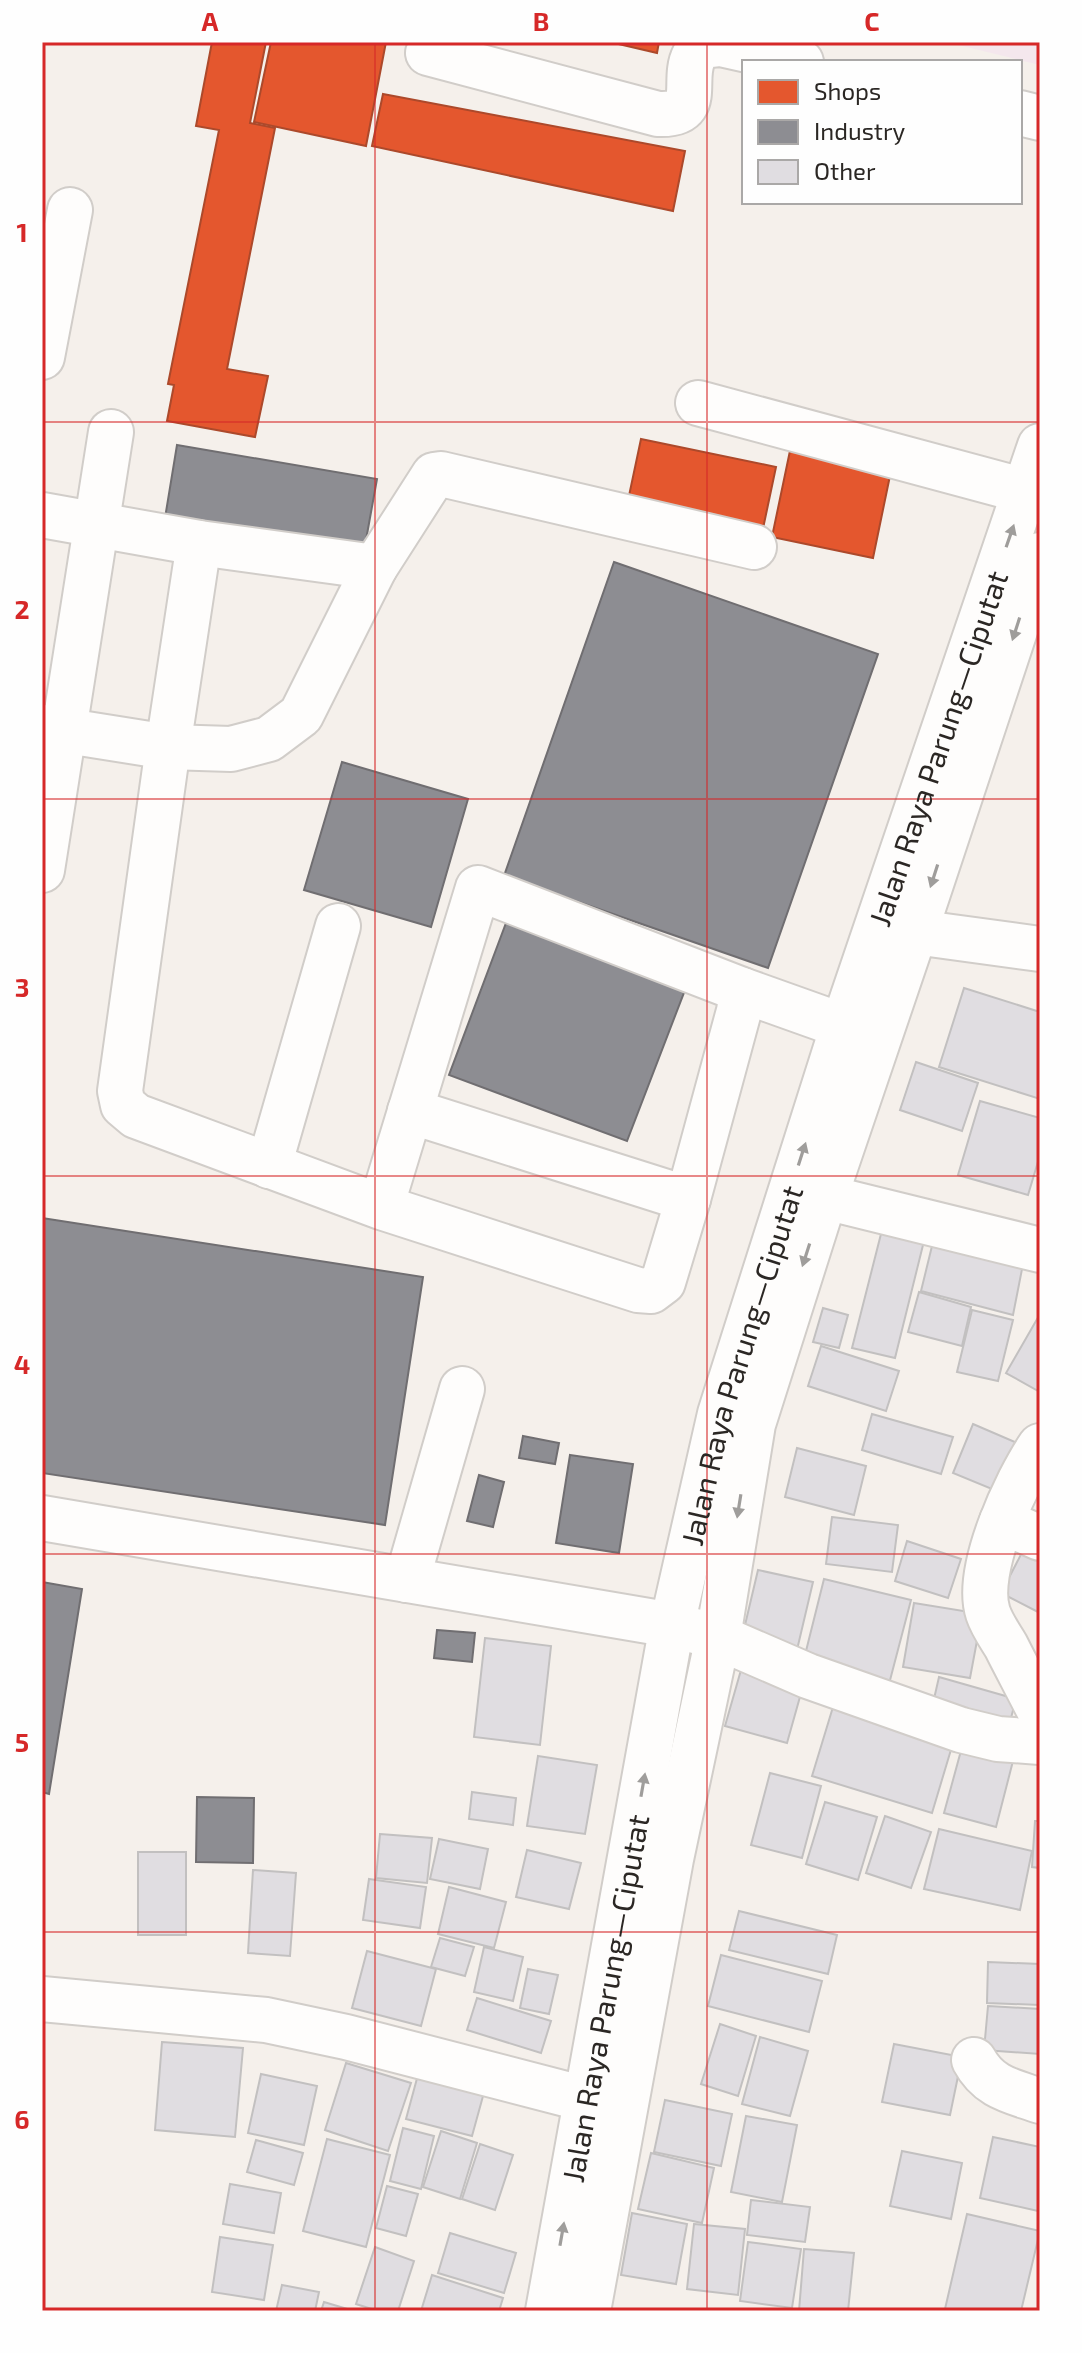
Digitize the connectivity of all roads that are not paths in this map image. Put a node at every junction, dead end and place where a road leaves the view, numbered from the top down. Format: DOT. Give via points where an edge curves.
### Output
graph roads {
  1 [pos="428,53"];
  2 [pos="792,60"];
  3 [pos="70,210"];
  4 [pos="42,357"];
  5 [pos="698,403"];
  6 [pos="111,432"];
  7 [pos="1040,446"];
  8 [pos="1025,491"];
  9 [pos="42,515"];
  10 [pos="96,523"];
  11 [pos="199,543"];
  12 [pos="754,547"];
  13 [pos="1040,555"];
  14 [pos="375,567"];
  15 [pos="53,729"];
  16 [pos="168,747"];
  17 [pos="42,870"];
  18 [pos="338,926"];
  19 [pos="915,932"];
  20 [pos="1040,949"];
  21 [pos="742,990"];
  22 [pos="843,1026"];
  23 [pos="410,1111"];
  24 [pos="269,1166"];
  25 [pos="825,1197"];
  26 [pos="688,1199"];
  27 [pos="381,1207"];
  28 [pos="1040,1250"];
  29 [pos="462,1389"];
  30 [pos="1040,1446"];
  31 [pos="42,1518"];
  32 [pos="1021,1530"];
  33 [pos="407,1580"];
  34 [pos="672,1625"];
  35 [pos="718,1637"];
  36 [pos="1040,1712"];
  37 [pos="1040,1742"];
  38 [pos="42,1999"];
  39 [pos="974,2060"];
  40 [pos="585,2099"];
  41 [pos="1040,2101"];
  42 [pos="548,2311"];
  43 [pos="589,2311"];
  1 -- 2 [label="main road" via="658,114 680,112 687,104 694,56 703,46 721,44"];
  3 -- 4 [label="main road"];
  5 -- 8 [label="main road"];
  6 -- 10 [label="main road"];
  7 -- 8 [label="main road, Jalan Raya Parung—Ciputat"];
  22 -- 8 [label="main road, Jalan Raya Parung—Ciputat, one-way"];
  9 -- 10 [label="main road"];
  10 -- 11 [label="main road"];
  10 -- 15 [label="main road"];
  11 -- 14 [label="main road"];
  11 -- 16 [label="main road"];
  12 -- 14 [label="main road" via="441,474 434,475"];
  13 -- 19 [label="main road, Jalan Raya Parung—Ciputat, one-way"];
  14 -- 16 [label="main road" via="301,715 269,739 244,746"];
  15 -- 16 [label="main road"];
  15 -- 17 [label="main road"];
  16 -- 24 [label="main road" via="120,1091 123,1105 136,1116"];
  18 -- 24 [label="main road"];
  19 -- 20 [label="main road"];
  19 -- 25 [label="main road, Jalan Raya Parung—Ciputat"];
  21 -- 22 [label="main road"];
  21 -- 23 [label="main road" via="478,888"];
  21 -- 26 [label="main road"];
  34 -- 22 [label="main road, Jalan Raya Parung—Ciputat, one-way" via="720,1414"];
  23 -- 26 [label="main road"];
  23 -- 27 [label="main road"];
  24 -- 27 [label="main road"];
  25 -- 28 [label="main road"];
  25 -- 35 [label="main road, Jalan Raya Parung—Ciputat, one-way" via="753,1424"];
  26 -- 27 [label="main road" via="663,1282 651,1291"];
  29 -- 33 [label="main road"];
  30 -- 32 [label="main road" via="1028,1463"];
  31 -- 33 [label="main road"];
  32 -- 36 [label="main road" via="996,1536 987,1611"];
  33 -- 34 [label="main road"];
  34 -- 35 [label="main road"];
  40 -- 34 [label="main road, Jalan Raya Parung—Ciputat, one-way"];
  35 -- 37 [label="main road" via="923,1718 998,1739"];
  35 -- 43 [label="main road, Jalan Raya Parung—Ciputat" via="671,1859"];
  38 -- 40 [label="main road" via="266,2020"];
  39 -- 41 [label="main road" via="997,2086"];
  42 -- 40 [label="main road, Jalan Raya Parung—Ciputat, one-way"];
}
